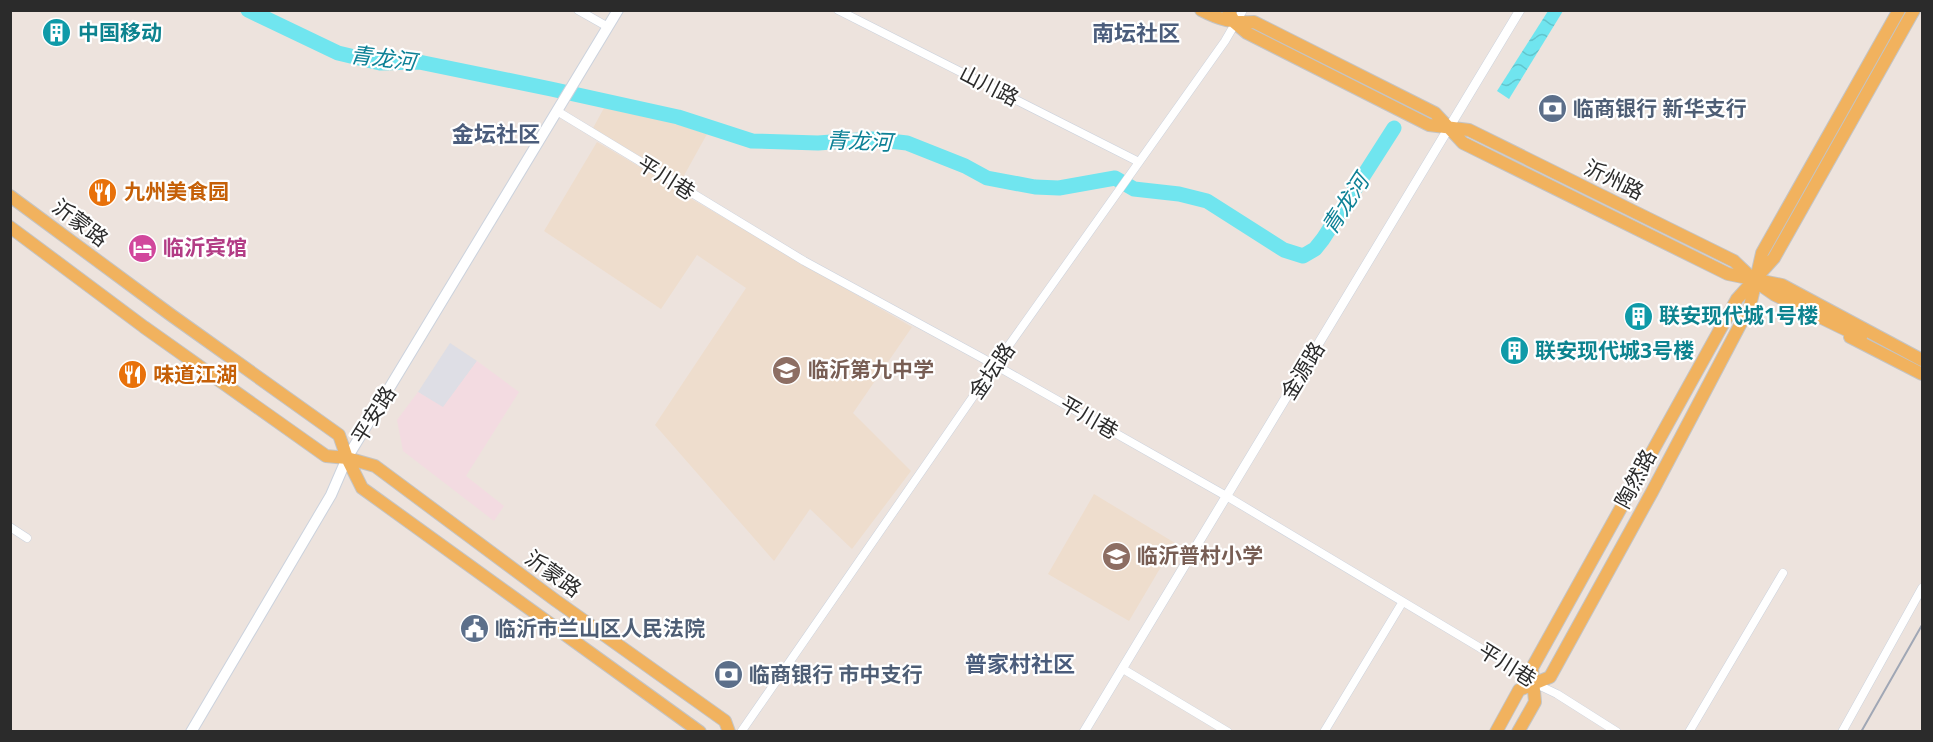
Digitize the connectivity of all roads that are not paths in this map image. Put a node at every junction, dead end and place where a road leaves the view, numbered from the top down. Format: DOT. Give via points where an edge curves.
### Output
graph roads {
  1 [pos="579,10"];
  2 [pos="618,10"];
  3 [pos="838,10"];
  4 [pos="1201,10"];
  5 [pos="1228,10"];
  6 [pos="1243,10"];
  7 [pos="1520,10"];
  8 [pos="1899,10"];
  9 [pos="1914,10"];
  10 [pos="1235,23"];
  11 [pos="608,27"];
  12 [pos="560,106"];
  13 [pos="1449,128"];
  14 [pos="1139,162"];
  15 [pos="10,196"];
  16 [pos="10,227"];
  17 [pos="1755,281"];
  18 [pos="1828,315"];
  19 [pos="1923,352"];
  20 [pos="1923,360"];
  21 [pos="995,365"];
  22 [pos="1923,368"];
  23 [pos="1923,374"];
  24 [pos="347,458"];
  25 [pos="1228,497"];
  26 [pos="10,527"];
  27 [pos="27,538"];
  28 [pos="1783,573"];
  29 [pos="1923,588"];
  30 [pos="1402,603"];
  31 [pos="1123,669"];
  32 [pos="1534,683"];
  33 [pos="191,732"];
  34 [pos="700,732"];
  35 [pos="729,732"];
  36 [pos="741,732"];
  37 [pos="1084,732"];
  38 [pos="1228,732"];
  39 [pos="1324,732"];
  40 [pos="1496,732"];
  41 [pos="1518,732"];
  42 [pos="1617,732"];
  43 [pos="1689,732"];
  44 [pos="1842,732"];
  1 -- 11 [label="street"];
  2 -- 11 [label="main road"];
  3 -- 14 [label="street, 山川路"];
  4 -- 10 [label="main road, 沂州路"];
  5 -- 10 [label="main road, 沂州路"];
  6 -- 10 [label="street, 金坛路"];
  7 -- 13 [label="street, 金源路"];
  8 -- 17 [label="main road, 陶然路" via="1762,253"];
  9 -- 17 [label="main road, 陶然路" via="1774,259"];
  10 -- 13 [label="main road, 沂州路" via="1247,33 1429,125"];
  10 -- 14 [label="street, 金坛路"];
  11 -- 12 [label="main road, 平安路"];
  12 -- 21 [label="street, 平川巷" via="804,261"];
  12 -- 24 [label="main road, 平安路"];
  13 -- 17 [label="main road, 沂州路" via="1469,130 1734,261"];
  13 -- 25 [label="street, 金源路"];
  14 -- 21 [label="street, 金坛路"];
  15 -- 24 [label="main road, 沂蒙路" via="339,435"];
  16 -- 24 [label="main road, 沂蒙路" via="326,456"];
  17 -- 18 [label="main road, 沂州路" via="1775,295"];
  17 -- 32 [label="main road, 陶然路" via="1737,299 1532,668"];
  17 -- 32 [label="main road, 陶然路" via="1750,306 1652,492 1550,676"];
  18 -- 19 [label="main road" via="1851,316"];
  18 -- 20 [label="main road, 沂州路"];
  18 -- 22 [label="main road, 沂州路"];
  18 -- 23 [label="main road" via="1837,330"];
  21 -- 25 [label="street, 平川巷"];
  21 -- 36 [label="street, 金坛路"];
  24 -- 33 [label="main road, 平安路" via="331,495"];
  24 -- 34 [label="main road, 沂蒙路" via="362,488"];
  24 -- 35 [label="main road, 沂蒙路" via="375,466 725,721"];
  25 -- 30 [label="street, 平川巷"];
  25 -- 31 [label="street, 金源路"];
  26 -- 27 [label="street"];
  28 -- 43 [label="street"];
  29 -- 44 [label="street"];
  30 -- 32 [label="street, 平川巷"];
  30 -- 39 [label="street"];
  31 -- 37 [label="street, 金源路"];
  31 -- 38 [label="street"];
  32 -- 40 [label="main road, 陶然路" via="1519,690"];
  32 -- 41 [label="main road, 陶然路" via="1535,702"];
  32 -- 42 [label="street, 平川巷"];
}
